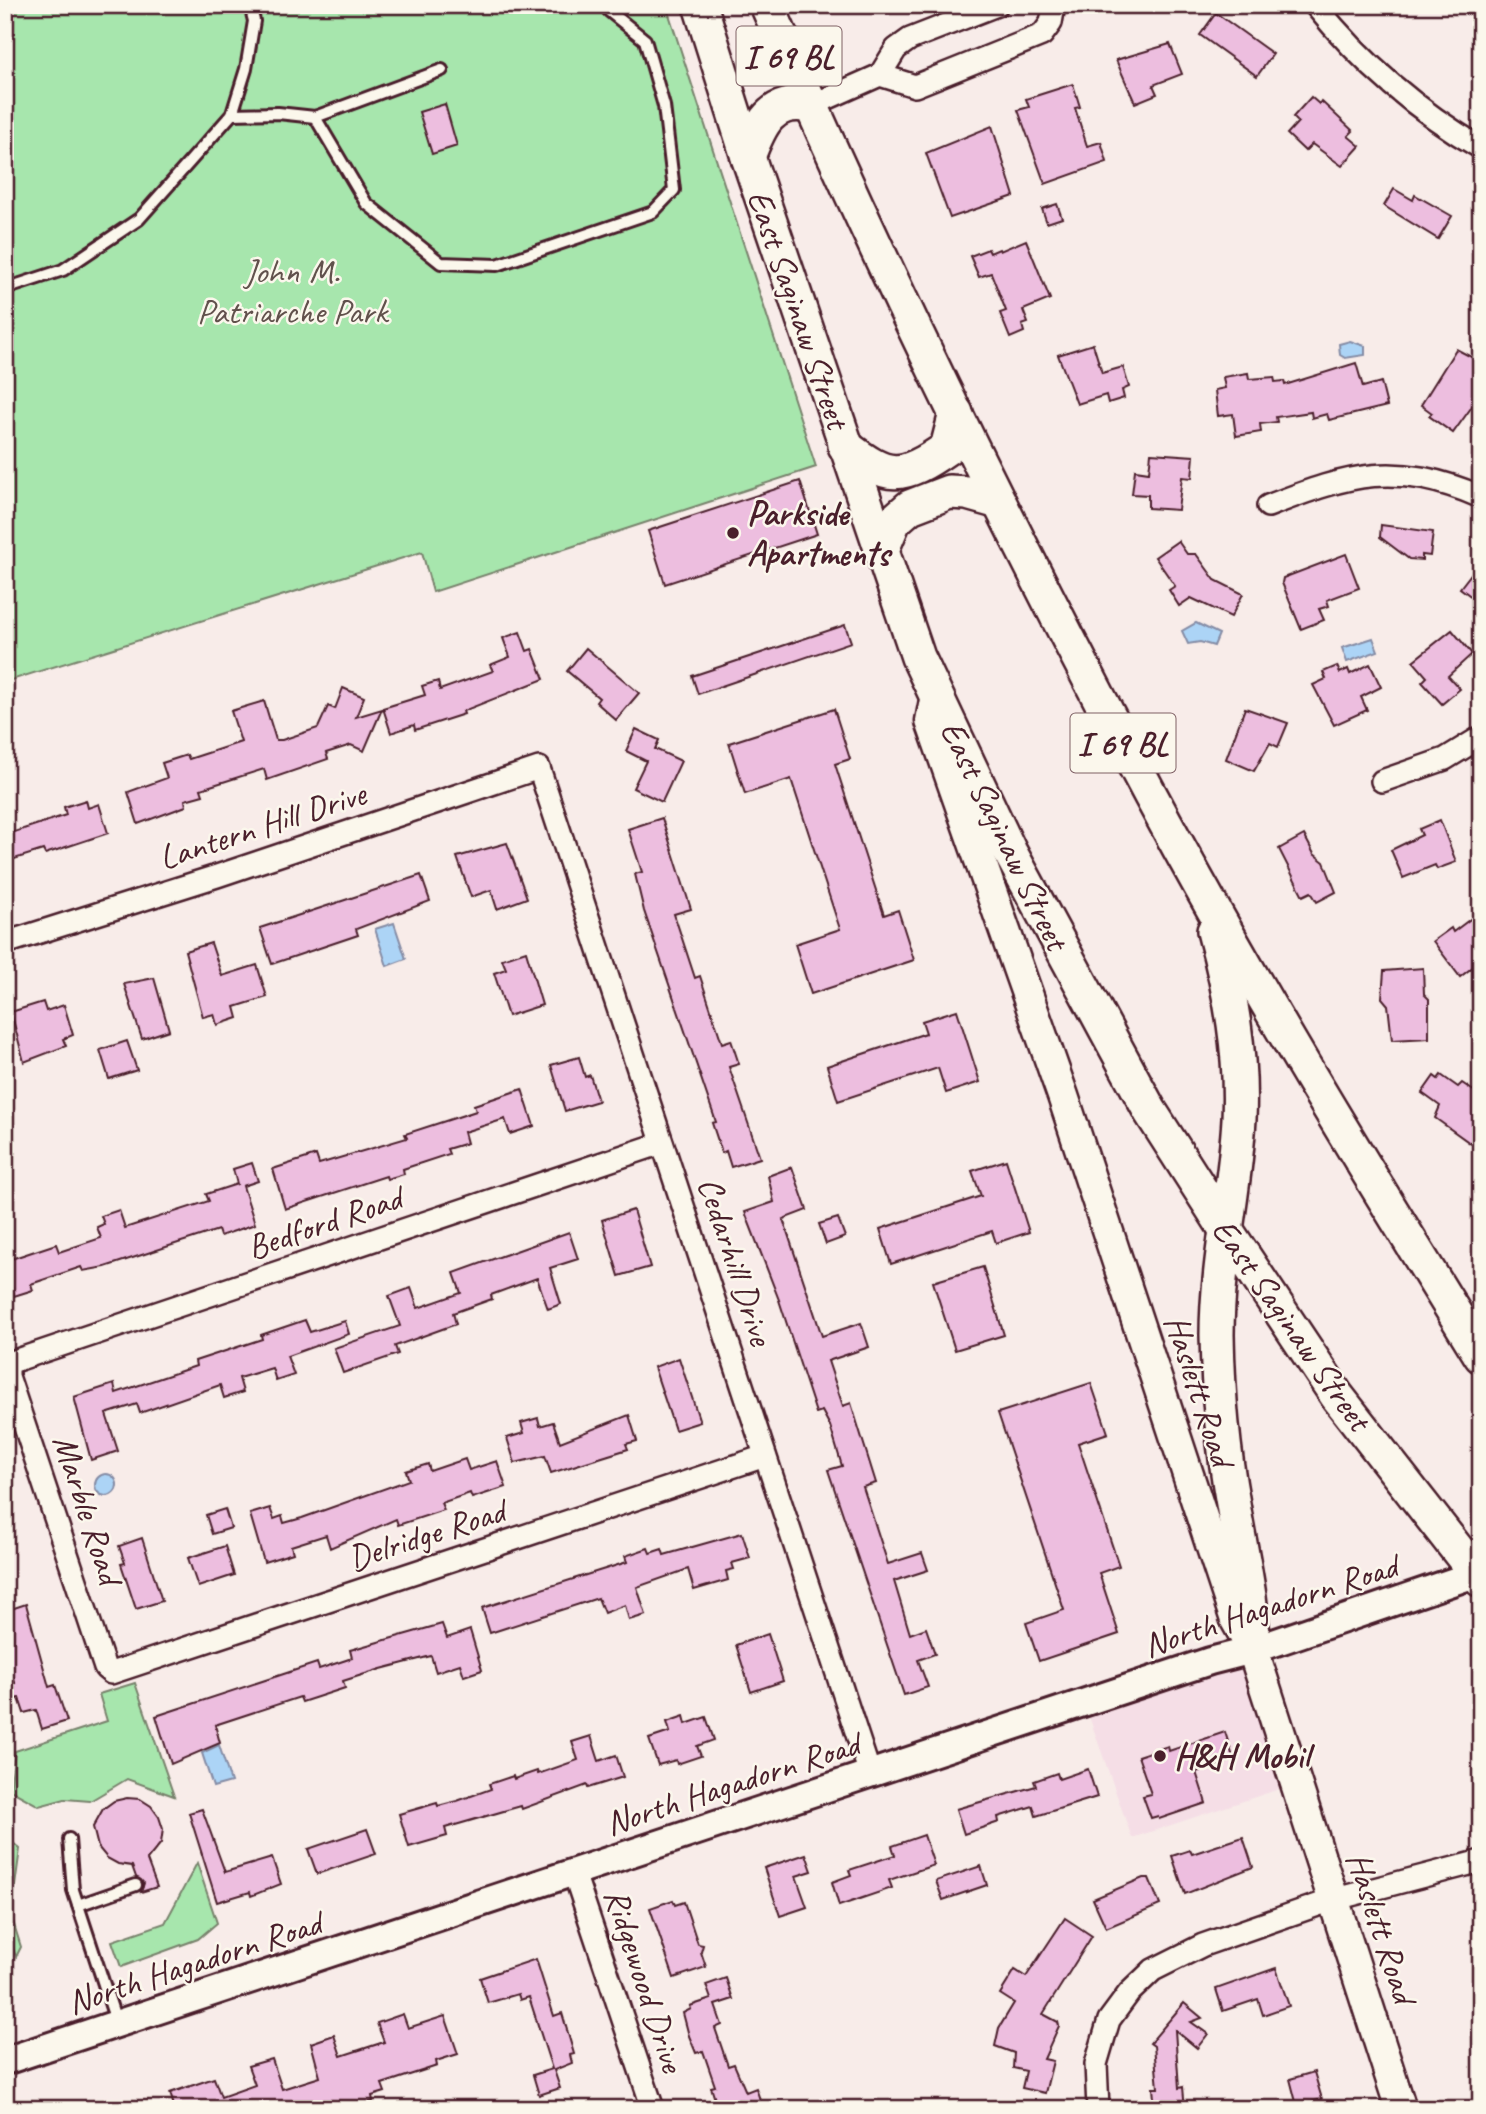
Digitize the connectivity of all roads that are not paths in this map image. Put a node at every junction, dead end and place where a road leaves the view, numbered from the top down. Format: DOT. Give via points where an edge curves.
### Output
graph roads {
  1 [pos="250,5"];
  2 [pos="701,5"];
  3 [pos="767,5"];
  4 [pos="998,5"];
  5 [pos="1315,5"];
  6 [pos="1054,6"];
  7 [pos="609,11"];
  8 [pos="442,70"];
  9 [pos="880,75"];
  10 [pos="810,106"];
  11 [pos="232,114"];
  12 [pos="315,117"];
  13 [pos="1481,148"];
  14 [pos="748,157"];
  15 [pos="5,289"];
  16 [pos="956,413"];
  17 [pos="845,446"];
  18 [pos="1481,497"];
  19 [pos="999,502"];
  20 [pos="1268,506"];
  21 [pos="881,552"];
  22 [pos="936,695"];
  23 [pos="1481,737"];
  24 [pos="539,768"];
  25 [pos="1382,781"];
  26 [pos="1185,857"];
  27 [pos="5,943"];
  28 [pos="662,1143"];
  29 [pos="1225,1228"];
  30 [pos="1481,1356"];
  31 [pos="8,1366"];
  32 [pos="765,1456"];
  33 [pos="1479,1576"];
  34 [pos="1253,1650"];
  35 [pos="108,1672"];
  36 [pos="870,1774"];
  37 [pos="69,1839"];
  38 [pos="1481,1861"];
  39 [pos="574,1872"];
  40 [pos="136,1885"];
  41 [pos="1332,1900"];
  42 [pos="78,1905"];
  43 [pos="117,2024"];
  44 [pos="5,2062"];
  45 [pos="653,2109"];
  46 [pos="1098,2109"];
  47 [pos="1401,2109"];
  1 -- 11 [label="lane" via="254,21"];
  2 -- 14 [label="main road, East Saginaw Street / I 69 BL"];
  3 -- 10 [label="main road, I 69 BL"];
  4 -- 9 [label="street" via="910,39 896,48"];
  5 -- 13 [label="street" via="1391,85"];
  6 -- 9 [label="street" via="1051,23 1042,34 915,86"];
  7 -- 12 [label="lane" via="645,40 664,106 674,190 653,212 497,265 441,263 366,203"];
  8 -- 12 [label="lane"];
  9 -- 10 [label="street"];
  10 -- 14 [label="main road" via="794,103 778,108 757,133"];
  10 -- 16 [label="main road, I 69 BL"];
  11 -- 12 [label="lane"];
  11 -- 15 [label="lane" via="139,219 63,270"];
  14 -- 17 [label="main road, East Saginaw Street / I 69 BL"];
  16 -- 17 [label="main road" via="947,448 925,463 895,473 874,469"];
  16 -- 19 [label="main road, I 69 BL"];
  17 -- 21 [label="main road, East Saginaw Street / I 69 BL"];
  18 -- 20 [label="street" via="1425,477 1380,474 1343,479"];
  19 -- 21 [label="main road" via="948,492 910,507 894,521"];
  19 -- 26 [label="main road, I 69 BL"];
  21 -- 22 [label="main road, East Saginaw Street / I 69 BL"];
  22 -- 29 [label="main road, East Saginaw Street / I 69 BL" via="1010,852 1078,981 1150,1111"];
  22 -- 34 [label="main road, Haslett Road" via="931,721 1063,1096 1236,1620"];
  23 -- 25 [label="street" via="1446,759"];
  24 -- 27 [label="street, Lantern Hill Drive"];
  24 -- 28 [label="street, Cedarhill Drive"];
  26 -- 29 [label="main road" via="1213,929 1236,1026 1239,1121"];
  26 -- 30 [label="main road, I 69 BL" via="1347,1140"];
  28 -- 31 [label="street, Bedford Road"];
  28 -- 32 [label="street, Cedarhill Drive"];
  29 -- 33 [label="main road, East Saginaw Street / I 69 BL" via="1337,1396"];
  29 -- 34 [label="main road" via="1217,1335 1233,1504 1253,1614"];
  31 -- 35 [label="street, Marble Road"];
  32 -- 35 [label="street, Delridge Road"];
  32 -- 36 [label="street, Cedarhill Drive"];
  33 -- 34 [label="street, North Hagadorn Road"];
  34 -- 36 [label="street, North Hagadorn Road"];
  34 -- 41 [label="main road, Haslett Road"];
  36 -- 39 [label="street, North Hagadorn Road"];
  37 -- 42 [label="lane"];
  38 -- 41 [label="street"];
  39 -- 43 [label="street, North Hagadorn Road"];
  39 -- 45 [label="street, Ridgewood Drive"];
  40 -- 42 [label="lane"];
  41 -- 46 [label="street" via="1203,1945 1153,1969 1109,2020 1096,2064"];
  41 -- 47 [label="main road, Haslett Road"];
  42 -- 43 [label="lane"];
  43 -- 44 [label="street, North Hagadorn Road"];
}
